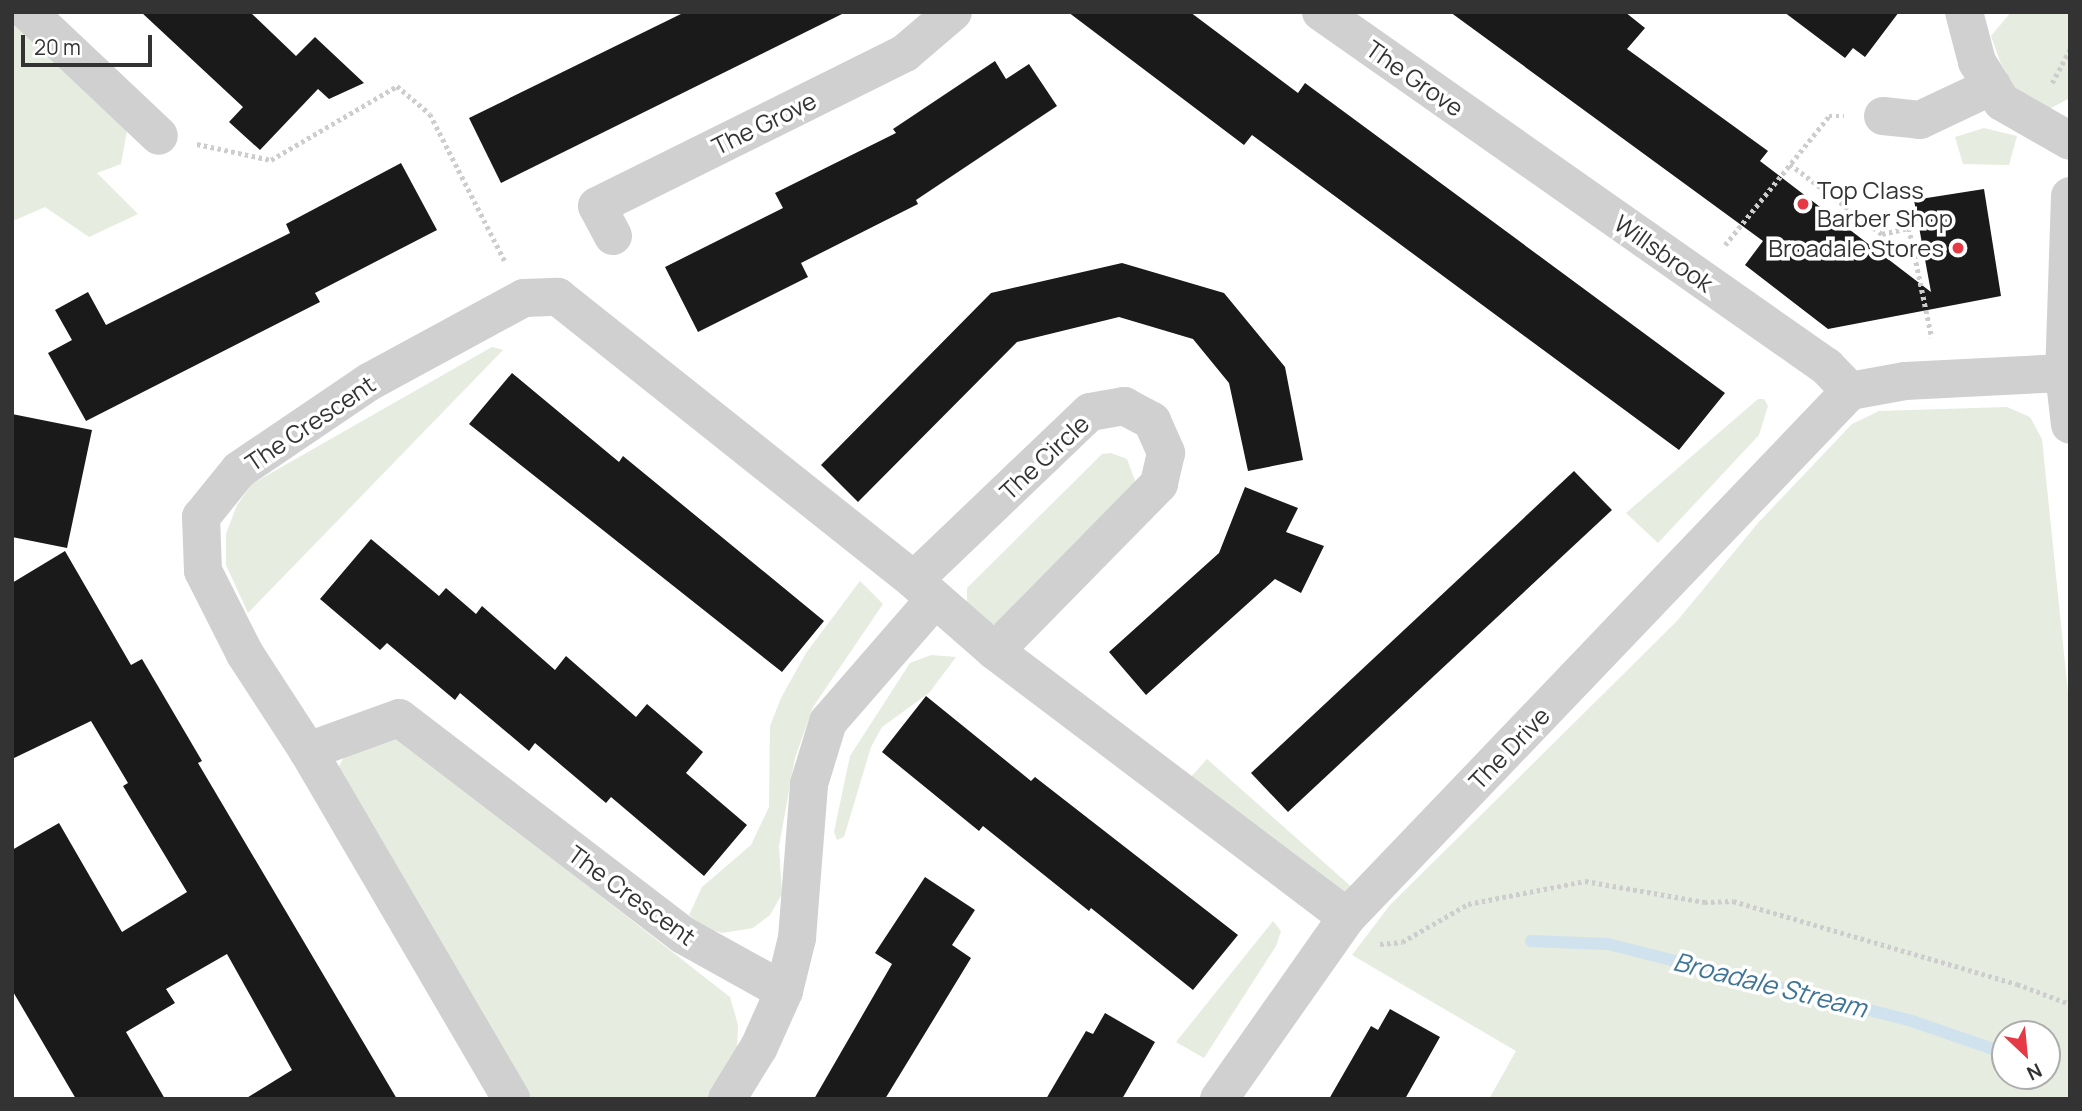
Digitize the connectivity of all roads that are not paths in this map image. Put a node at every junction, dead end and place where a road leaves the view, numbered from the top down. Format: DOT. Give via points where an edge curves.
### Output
graph roads {
  1 [pos="28,12"];
  2 [pos="953,12"];
  3 [pos="1321,12"];
  4 [pos="1964,12"];
  5 [pos="1992,86"];
  6 [pos="1883,116"];
  7 [pos="1475,120"];
  8 [pos="159,136"];
  9 [pos="2070,141"];
  10 [pos="2070,196"];
  11 [pos="613,236"];
  12 [pos="2064,373"];
  13 [pos="1837,404"];
  14 [pos="2069,415"];
  15 [pos="2070,425"];
  16 [pos="925,589"];
  17 [pos="995,650"];
  18 [pos="308,751"];
  19 [pos="1347,917"];
  20 [pos="784,991"];
  21 [pos="511,1099"];
  22 [pos="727,1099"];
  23 [pos="1219,1099"];
  1 -- 8 [label="street"];
  2 -- 11 [label="street, The Grove" via="905,53 597,206"];
  3 -- 7 [label="street, The Grove"];
  4 -- 5 [label="street" via="1977,62"];
  5 -- 6 [label="street" via="1920,120"];
  5 -- 9 [label="street" via="2002,102"];
  7 -- 13 [label="street, Willsbrook" via="1827,367"];
  10 -- 12 [label="street"];
  12 -- 13 [label="street" via="1940,380"];
  12 -- 14 [label="street"];
  13 -- 19 [label="street, The Drive"];
  14 -- 15 [label="street"];
  16 -- 17 [label="street"];
  16 -- 17 [label="street, The Circle" via="1090,412 1124,406 1152,421 1166,453 1159,484"];
  16 -- 18 [label="street, The Crescent" via="541,298 369,382 239,470 201,517 203,570 245,654"];
  16 -- 20 [label="street" via="828,722 808,784 797,938"];
  17 -- 19 [label="street"];
  18 -- 20 [label="street, The Crescent" via="399,718 683,935"];
  18 -- 21 [label="street, The Crescent"];
  19 -- 23 [label="street, The Drive"];
  20 -- 22 [label="street" via="759,1047"];
}
